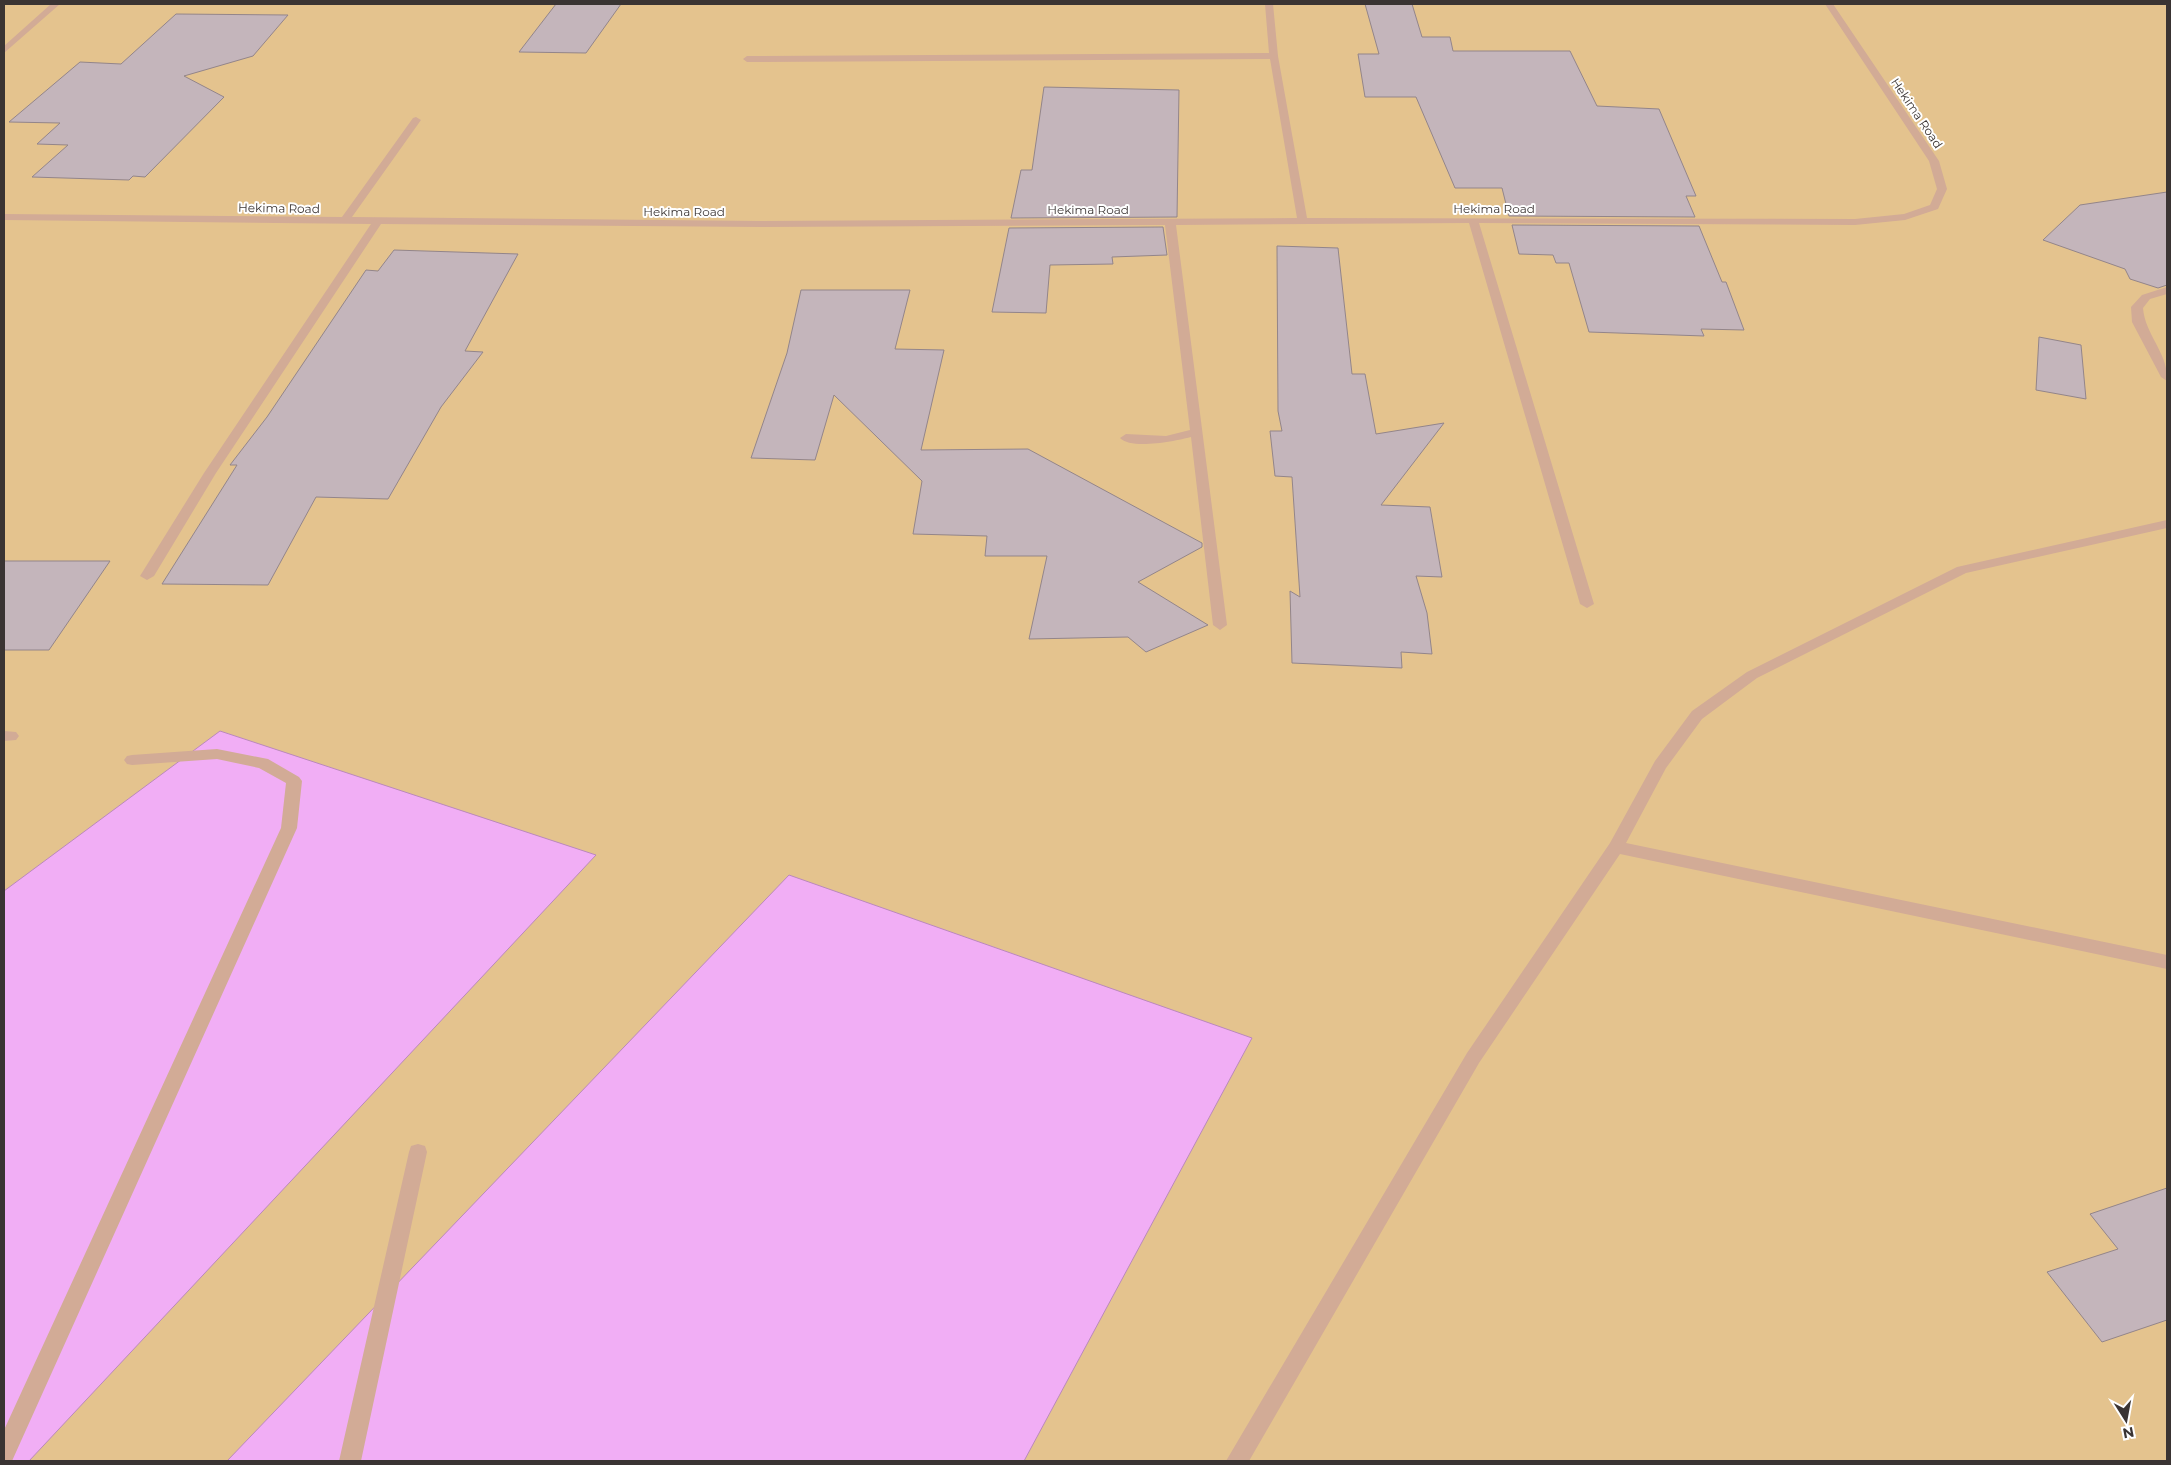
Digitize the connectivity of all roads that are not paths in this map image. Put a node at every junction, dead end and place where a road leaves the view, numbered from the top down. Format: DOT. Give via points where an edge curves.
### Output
graph roads {
  1 [pos="56,4"];
  2 [pos="1269,4"];
  3 [pos="1829,4"];
  4 [pos="4,50"];
  5 [pos="1274,56"];
  6 [pos="748,59"];
  7 [pos="416,120"];
  8 [pos="4,217"];
  9 [pos="1473,220"];
  10 [pos="344,221"];
  11 [pos="377,222"];
  12 [pos="1170,222"];
  13 [pos="1303,222"];
  14 [pos="2167,290"];
  15 [pos="2167,377"];
  16 [pos="1196,432"];
  17 [pos="1126,438"];
  18 [pos="2167,524"];
  19 [pos="147,576"];
  20 [pos="1587,604"];
  21 [pos="1220,625"];
  22 [pos="132,760"];
  23 [pos="1616,847"];
  24 [pos="2167,962"];
  25 [pos="418,1152"];
  26 [pos="4,1454"];
  27 [pos="350,1461"];
  28 [pos="1238,1461"];
  1 -- 4 [label="street"];
  2 -- 5 [label="street"];
  3 -- 9 [label="street, Hekima Road" via="1934,161 1942,189 1934,207 1905,217 1855,222"];
  5 -- 6 [label="street"];
  5 -- 13 [label="street"];
  7 -- 10 [label="street"];
  8 -- 10 [label="street, Hekima Road"];
  9 -- 13 [label="street, Hekima Road"];
  9 -- 20 [label="street"];
  10 -- 11 [label="street, Hekima Road"];
  11 -- 12 [label="street, Hekima Road"];
  11 -- 19 [label="street" via="210,472"];
  12 -- 13 [label="street, Hekima Road"];
  12 -- 16 [label="street"];
  14 -- 15 [label="street" via="2146,297 2137,307 2138,322"];
  16 -- 17 [label="street" via="1166,440"];
  16 -- 21 [label="street"];
  18 -- 23 [label="street" via="1962,570 1752,675 1697,715 1660,765"];
  22 -- 26 [label="street" via="217,754 263,763 294,780 289,828"];
  23 -- 24 [label="street"];
  23 -- 28 [label="street" via="1473,1058"];
  25 -- 27 [label="street"];
}
